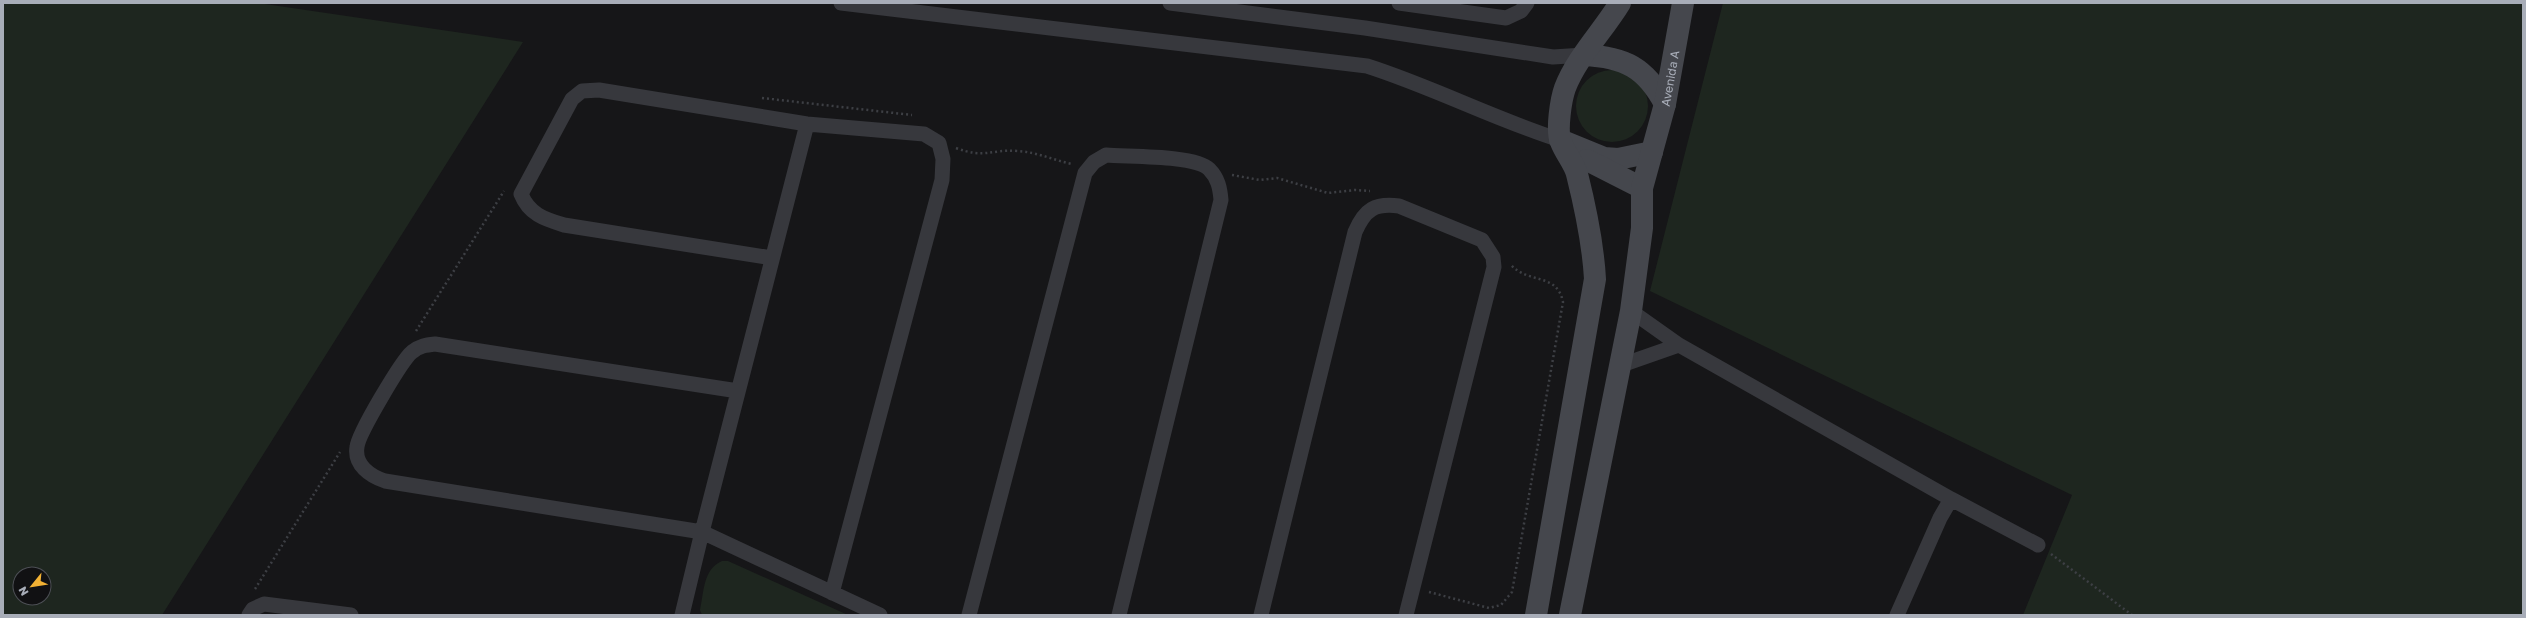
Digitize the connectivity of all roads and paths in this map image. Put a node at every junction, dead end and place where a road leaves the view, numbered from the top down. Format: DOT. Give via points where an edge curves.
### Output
graph roads {
  1 [pos="841,3"];
  2 [pos="1170,3"];
  3 [pos="1399,3"];
  4 [pos="1527,3"];
  5 [pos="1620,3"];
  6 [pos="1683,3"];
  7 [pos="1584,55"];
  8 [pos="1665,104"];
  9 [pos="807,124"];
  10 [pos="1560,140"];
  11 [pos="939,143"];
  12 [pos="1652,152"];
  13 [pos="1077,165"];
  14 [pos="1225,172"];
  15 [pos="1642,188"];
  16 [pos="1376,192"];
  17 [pos="772,258"];
  18 [pos="1508,262"];
  19 [pos="1631,311"];
  20 [pos="1679,346"];
  21 [pos="1619,366"];
  22 [pos="738,391"];
  23 [pos="1951,499"];
  24 [pos="702,532"];
  25 [pos="2038,545"];
  26 [pos="1413,588"];
  27 [pos="832,593"];
  28 [pos="1123,614"];
  29 [pos="249,615"];
  30 [pos="351,615"];
  31 [pos="682,615"];
  32 [pos="880,615"];
  33 [pos="970,615"];
  34 [pos="1261,615"];
  35 [pos="1406,615"];
  36 [pos="1536,615"];
  37 [pos="1570,615"];
  38 [pos="1897,615"];
  39 [pos="2132,615"];
  1 -- 10 [label="street" via="1367,66 1396,75 1523,128"];
  2 -- 7 [label="street" via="1365,28 1553,57"];
  3 -- 4 [label="street" via="1506,18 1521,11"];
  5 -- 7 [label="main road"];
  6 -- 8 [label="main road, Avenida A"];
  7 -- 8 [label="main road" via="1622,61 1634,66 1648,78"];
  7 -- 10 [label="main road" via="1565,88 1560,113"];
  8 -- 12 [label="main road, Avenida A"];
  9 -- 11 [label="street" via="924,134"];
  9 -- 17 [label="street"];
  9 -- 17 [label="street" via="600,90 582,91 572,100 521,194 532,212 564,226"];
  10 -- 12 [label="main road" via="1604,158 1618,159"];
  10 -- 15 [label="main road" via="1591,163"];
  10 -- 36 [label="main road" via="1576,170 1584,201 1593,245 1595,280"];
  11 -- 13 [label="path" via="973,155 1016,150 1040,153 1061,162"];
  11 -- 27 [label="street" via="943,159 942,180"];
  12 -- 15 [label="main road, Avenida A"];
  14 -- 16 [label="path" via="1260,180 1277,178 1328,193 1355,190"];
  15 -- 19 [label="main road, Avenida A" via="1642,228"];
  17 -- 22 [label="street"];
  18 -- 26 [label="path" via="1516,270 1534,279 1552,282 1561,292 1564,302 1512,592 1501,605 1489,608"];
  19 -- 20 [label="street"];
  19 -- 21 [label="main road, Avenida A"];
  20 -- 21 [label="street"];
  20 -- 23 [label="street"];
  21 -- 37 [label="main road, Avenida A"];
  22 -- 24 [label="street"];
  22 -- 24 [label="street" via="435,344 420,346 410,353 376,408 357,446 363,467 370,476 385,481"];
  23 -- 25 [label="street"];
  23 -- 38 [label="street"];
  24 -- 27 [label="street"];
  24 -- 31 [label="street"];
  25 -- 39 [label="path"];
  26 -- 34 [label="street" via="1494,267 1492,257 1482,240 1399,206 1387,204 1374,207 1362,217 1355,232"];
  26 -- 35 [label="street"];
  27 -- 32 [label="street"];
  28 -- 33 [label="street" via="1221,200 1219,183 1209,168 1193,161 1106,155 1094,162 1085,173"];
  29 -- 30 [label="street" via="253,609 264,604"];
}
